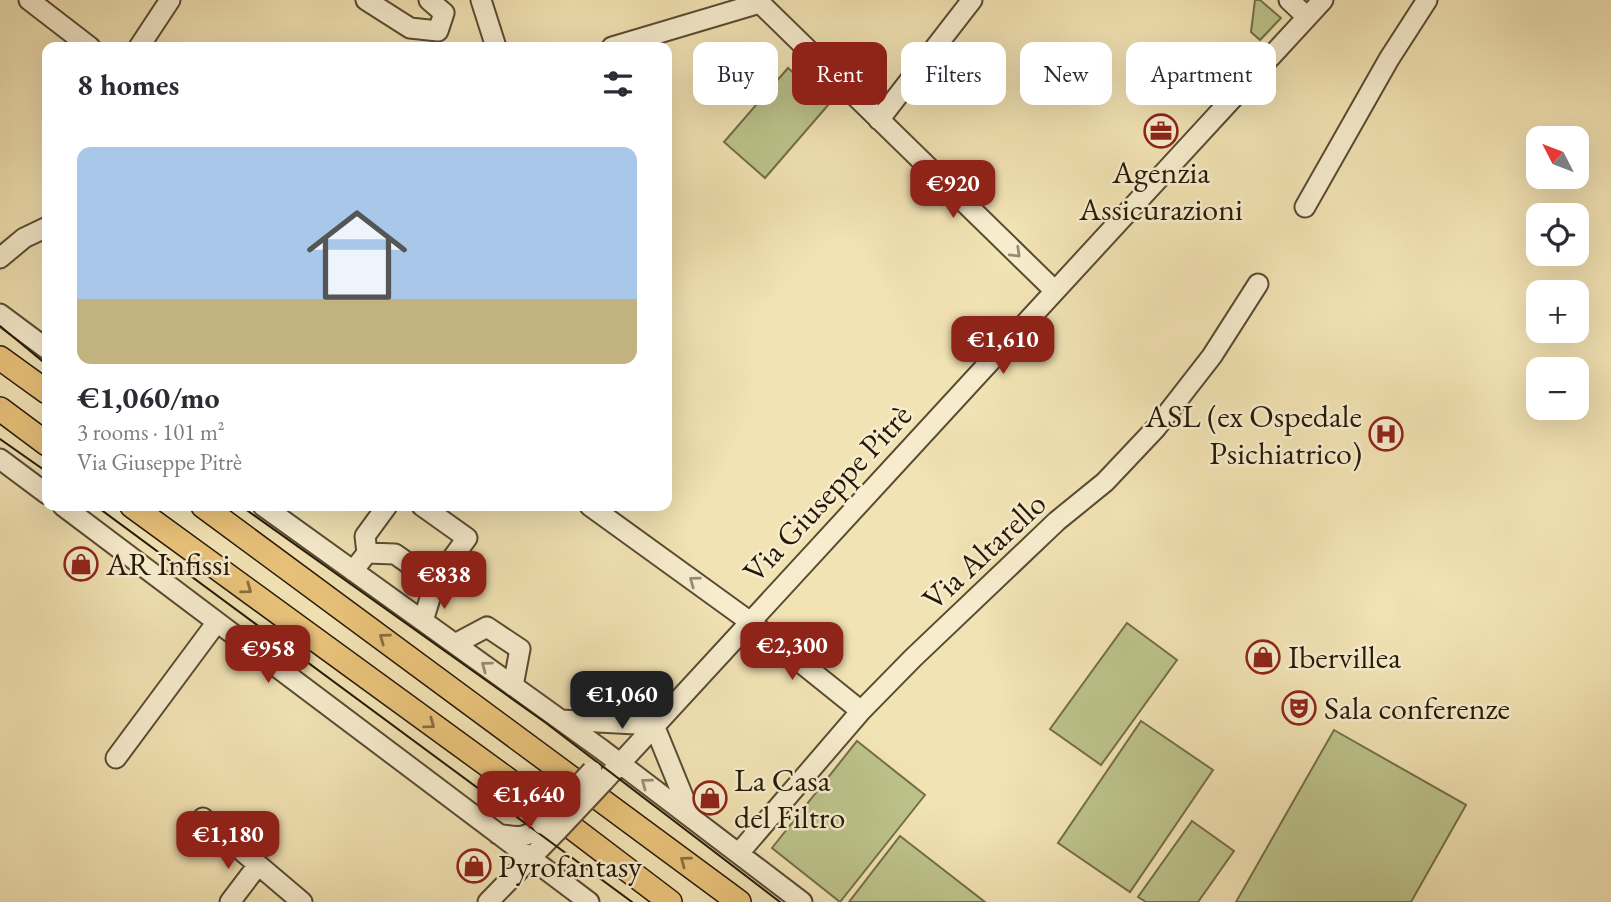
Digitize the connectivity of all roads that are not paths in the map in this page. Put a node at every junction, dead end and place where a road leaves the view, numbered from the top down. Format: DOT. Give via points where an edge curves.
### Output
graph roads {
  1 [pos="29,0"];
  2 [pos="170,0"];
  3 [pos="366,0"];
  4 [pos="429,0"];
  5 [pos="481,0"];
  6 [pos="972,0"];
  7 [pos="1289,0"];
  8 [pos="1323,0"];
  9 [pos="1427,0"];
  10 [pos="1307,17"];
  11 [pos="84,42"];
  12 [pos="142,42"];
  13 [pos="494,42"];
  14 [pos="629,42"];
  15 [pos="878,120"];
  16 [pos="1305,207"];
  17 [pos="42,229"];
  18 [pos="0,258"];
  19 [pos="1258,284"];
  20 [pos="1055,291"];
  21 [pos="0,314"];
  22 [pos="42,345"];
  23 [pos="0,358"];
  24 [pos="42,388"];
  25 [pos="0,409"];
  26 [pos="42,440"];
  27 [pos="0,459"];
  28 [pos="42,490"];
  29 [pos="70,511"];
  30 [pos="139,511"];
  31 [pos="210,511"];
  32 [pos="270,511"];
  33 [pos="383,511"];
  34 [pos="429,511"];
  35 [pos="597,511"];
  36 [pos="367,553"];
  37 [pos="354,571"];
  38 [pos="435,582"];
  39 [pos="423,621"];
  40 [pos="749,621"];
  41 [pos="218,622"];
  42 [pos="455,644"];
  43 [pos="513,685"];
  44 [pos="861,711"];
  45 [pos="561,720"];
  46 [pos="654,726"];
  47 [pos="601,749"];
  48 [pos="116,758"];
  49 [pos="620,763"];
  50 [pos="598,776"];
  51 [pos="692,817"];
  52 [pos="203,818"];
  53 [pos="549,828"];
  54 [pos="497,833"];
  55 [pos="739,853"];
  56 [pos="530,858"];
  57 [pos="258,866"];
  58 [pos="230,902"];
  59 [pos="302,902"];
  60 [pos="488,902"];
  61 [pos="589,902"];
  62 [pos="670,902"];
  63 [pos="740,902"];
  64 [pos="802,902"];
  1 -- 11 [label="street"];
  2 -- 12 [label="street"];
  3 -- 4 [label="street" via="410,28 438,31 444,13"];
  5 -- 13 [label="street"];
  6 -- 15 [label="street"];
  7 -- 10 [label="street"];
  8 -- 10 [label="street, Via Giuseppe Pitrè"];
  9 -- 16 [label="street"];
  10 -- 20 [label="street, Via Giuseppe Pitrè"];
  14 -- 15 [label="street" via="760,3"];
  15 -- 20 [label="street, one-way"];
  17 -- 18 [label="street"];
  19 -- 44 [label="street, Via Altarello" via="1212,356 1156,428 1105,482 1047,530"];
  20 -- 40 [label="street, Via Giuseppe Pitrè"];
  21 -- 22 [label="street"];
  23 -- 24 [label="main road"];
  25 -- 26 [label="main road"];
  27 -- 28 [label="street"];
  29 -- 41 [label="street"];
  30 -- 62 [label="main road, one-way"];
  63 -- 31 [label="main road, one-way"];
  32 -- 37 [label="street"];
  33 -- 36 [label="street" via="365,536"];
  34 -- 38 [label="street" via="467,538"];
  40 -- 35 [label="street, one-way"];
  36 -- 37 [label="street"];
  36 -- 38 [label="street" via="395,554"];
  37 -- 39 [label="street"];
  38 -- 39 [label="street"];
  39 -- 42 [label="street"];
  40 -- 44 [label="street"];
  40 -- 46 [label="street, Via Giuseppe Pitrè"];
  41 -- 48 [label="street"];
  41 -- 54 [label="street"];
  43 -- 42 [label="street, one-way"];
  42 -- 43 [label="street" via="487,627 520,649"];
  43 -- 45 [label="street"];
  44 -- 55 [label="street, Via Altarello"];
  45 -- 46 [label="street"];
  45 -- 47 [label="street"];
  46 -- 49 [label="street, Via Giuseppe Pitrè"];
  46 -- 51 [label="street"];
  47 -- 49 [label="street"];
  47 -- 50 [label="street, Via Giuseppe Pitrè"];
  49 -- 50 [label="street, Via Giuseppe Pitrè"];
  51 -- 49 [label="street, one-way"];
  50 -- 53 [label="street, Via Giuseppe Pitrè, bridge"];
  51 -- 55 [label="street"];
  52 -- 57 [label="street"];
  53 -- 54 [label="street, Via Giuseppe Pitrè" via="528,836"];
  53 -- 56 [label="street, Via Giuseppe Pitrè"];
  54 -- 56 [label="street"];
  55 -- 64 [label="street"];
  56 -- 60 [label="street, Via Giuseppe Pitrè"];
  56 -- 61 [label="street"];
  57 -- 58 [label="street"];
  57 -- 59 [label="street"];
}
